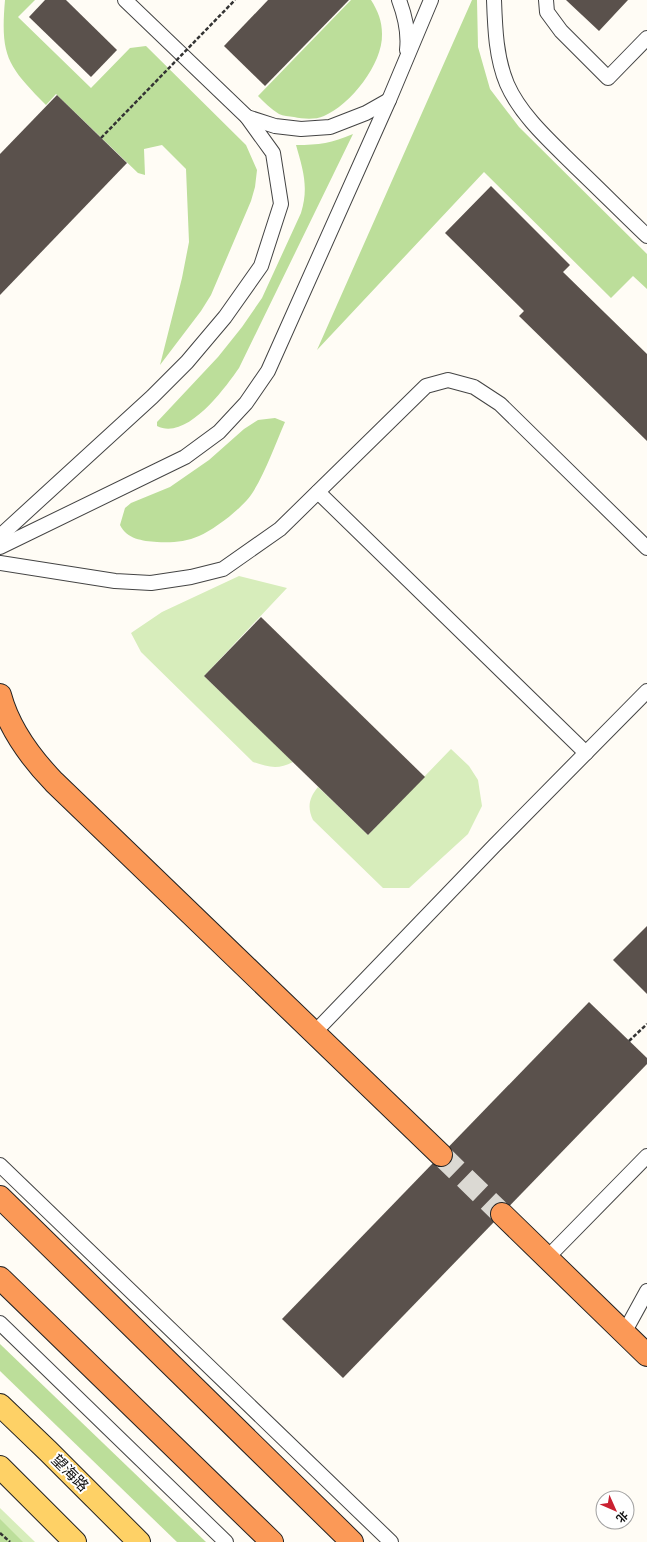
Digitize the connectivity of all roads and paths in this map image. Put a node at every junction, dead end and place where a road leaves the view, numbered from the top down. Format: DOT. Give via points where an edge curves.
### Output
graph roads {
  1 [pos="125,0"];
  2 [pos="235,0"];
  3 [pos="399,0"];
  4 [pos="430,0"];
  5 [pos="494,0"];
  6 [pos="546,0"];
  7 [pos="647,38"];
  8 [pos="405,60"];
  9 [pos="389,100"];
  10 [pos="247,117"];
  11 [pos="101,138"];
  12 [pos="647,236"];
  13 [pos="318,492"];
  14 [pos="0,536"];
  15 [pos="0,547"];
  16 [pos="647,548"];
  17 [pos="0,563"];
  18 [pos="647,691"];
  19 [pos="0,695"];
  20 [pos="586,753"];
  21 [pos="647,1024"];
  22 [pos="314,1033"];
  23 [pos="629,1042"];
  24 [pos="441,1155"];
  25 [pos="647,1156"];
  26 [pos="0,1165"];
  27 [pos="0,1197"];
  28 [pos="502,1214"];
  29 [pos="547,1258"];
  30 [pos="0,1278"];
  31 [pos="647,1291"];
  32 [pos="0,1323"];
  33 [pos="624,1333"];
  34 [pos="647,1355"];
  35 [pos="0,1405"];
  36 [pos="0,1467"];
  37 [pos="0,1533"];
  38 [pos="10,1542"];
  39 [pos="75,1542"];
  40 [pos="139,1542"];
  41 [pos="226,1542"];
  42 [pos="272,1542"];
  43 [pos="352,1542"];
  44 [pos="391,1542"];
  1 -- 10 [label="lane"];
  2 -- 11 [label="path, bridge"];
  3 -- 8 [label="lane" via="408,38"];
  4 -- 8 [label="lane"];
  5 -- 12 [label="lane" via="499,56 507,84 520,107 555,146"];
  6 -- 7 [label="lane" via="547,12 561,31 608,78"];
  8 -- 9 [label="lane"];
  9 -- 10 [label="lane" via="366,113 330,127 301,129 275,126"];
  9 -- 15 [label="lane" via="268,371 246,403 219,432 185,457"];
  10 -- 14 [label="lane" via="273,153 281,204 261,266 187,362"];
  13 -- 16 [label="lane" via="426,386 448,380 474,387 500,404"];
  13 -- 17 [label="lane" via="280,529 223,569 191,577 151,582 116,581"];
  13 -- 20 [label="lane"];
  18 -- 20 [label="lane"];
  19 -- 22 [label="highway" via="14,731 34,761"];
  20 -- 22 [label="lane"];
  21 -- 23 [label="path"];
  22 -- 24 [label="highway"];
  25 -- 29 [label="lane"];
  26 -- 44 [label="lane"];
  27 -- 43 [label="highway"];
  28 -- 29 [label="highway"];
  29 -- 33 [label="highway"];
  30 -- 42 [label="highway"];
  31 -- 33 [label="lane"];
  32 -- 41 [label="lane"];
  33 -- 34 [label="highway"];
  35 -- 40 [label="main road, 望海路"];
  36 -- 39 [label="main road"];
  37 -- 38 [label="path"];
}
